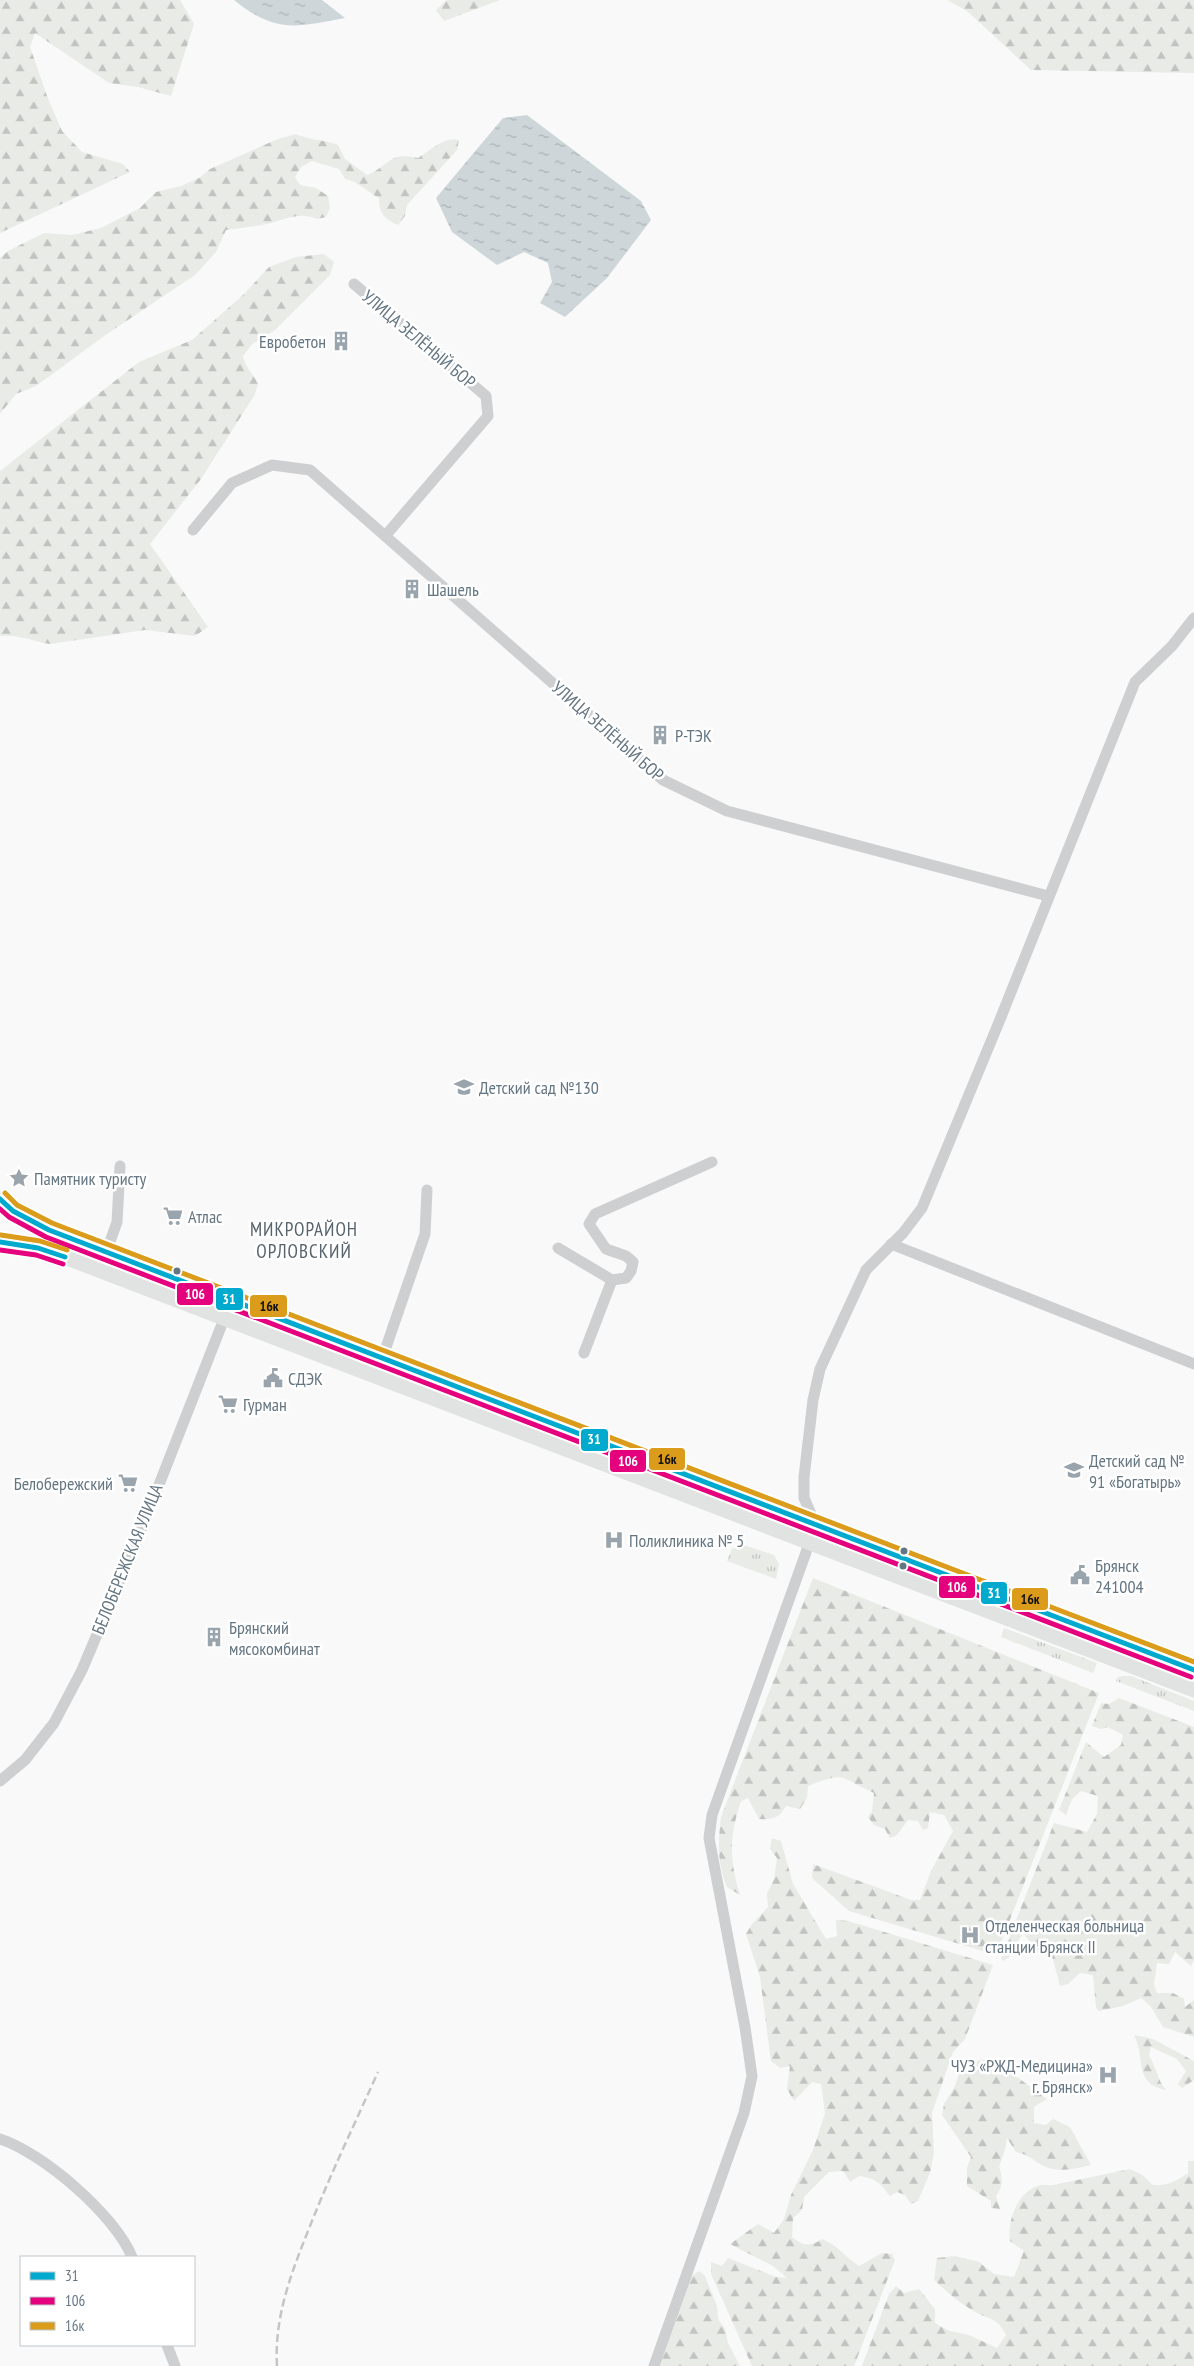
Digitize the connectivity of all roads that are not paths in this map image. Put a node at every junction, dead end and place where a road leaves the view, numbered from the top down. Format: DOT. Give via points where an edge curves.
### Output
graph roads {
  1 [pos="354,284"];
  2 [pos="193,530"];
  3 [pos="386,535"];
  4 [pos="1194,618"];
  5 [pos="1048,896"];
  6 [pos="712,1162"];
  7 [pos="120,1166"];
  8 [pos="427,1190"];
  9 [pos="0,1199"];
  10 [pos="0,1242"];
  11 [pos="891,1244"];
  12 [pos="558,1248"];
  13 [pos="106,1253"];
  14 [pos="612,1280"];
  15 [pos="224,1319"];
  16 [pos="584,1353"];
  17 [pos="382,1359"];
  18 [pos="1194,1364"];
  19 [pos="816,1523"];
  20 [pos="810,1544"];
  21 [pos="1194,1670"];
  22 [pos="1194,1690"];
  23 [pos="0,1781"];
  24 [pos="0,2138"];
  25 [pos="132,2256"];
  26 [pos="167,2346"];
  27 [pos="176,2366"];
  28 [pos="654,2366"];
  1 -- 3 [label="street, УЛИЦА ЗЕЛЁНЫЙ БОР" via="486,396 488,416"];
  2 -- 3 [label="street, УЛИЦА ЗЕЛЁНЫЙ БОР" via="232,483 272,465 310,470"];
  3 -- 5 [label="street, УЛИЦА ЗЕЛЁНЫЙ БОР" via="663,780 727,811"];
  4 -- 5 [label="street" via="1172,646 1135,682"];
  5 -- 11 [label="street" via="922,1208"];
  6 -- 14 [label="street" via="595,1214 589,1224 606,1248 633,1262 626,1278"];
  7 -- 13 [label="street" via="117,1222"];
  8 -- 17 [label="street" via="425,1234"];
  9 -- 13 [label="main road" via="26,1219"];
  10 -- 15 [label="main road" via="38,1248 62,1256"];
  11 -- 18 [label="street"];
  11 -- 19 [label="street" via="866,1270 820,1369 804,1477 804,1498"];
  12 -- 14 [label="street"];
  13 -- 17 [label="main road"];
  14 -- 16 [label="street"];
  15 -- 20 [label="main road"];
  15 -- 23 [label="street, БЕЛОБЕРЕЖСКАЯ УЛИЦА" via="82,1670 54,1723 25,1760"];
  17 -- 19 [label="main road"];
  19 -- 20 [label="main road"];
  19 -- 21 [label="main road"];
  20 -- 22 [label="main road"];
  20 -- 28 [label="street" via="712,1815 709,1838 752,2076 744,2112"];
  24 -- 25 [label="street" via="23,2149 99,2208"];
  26 -- 27 [label="street"];
}
